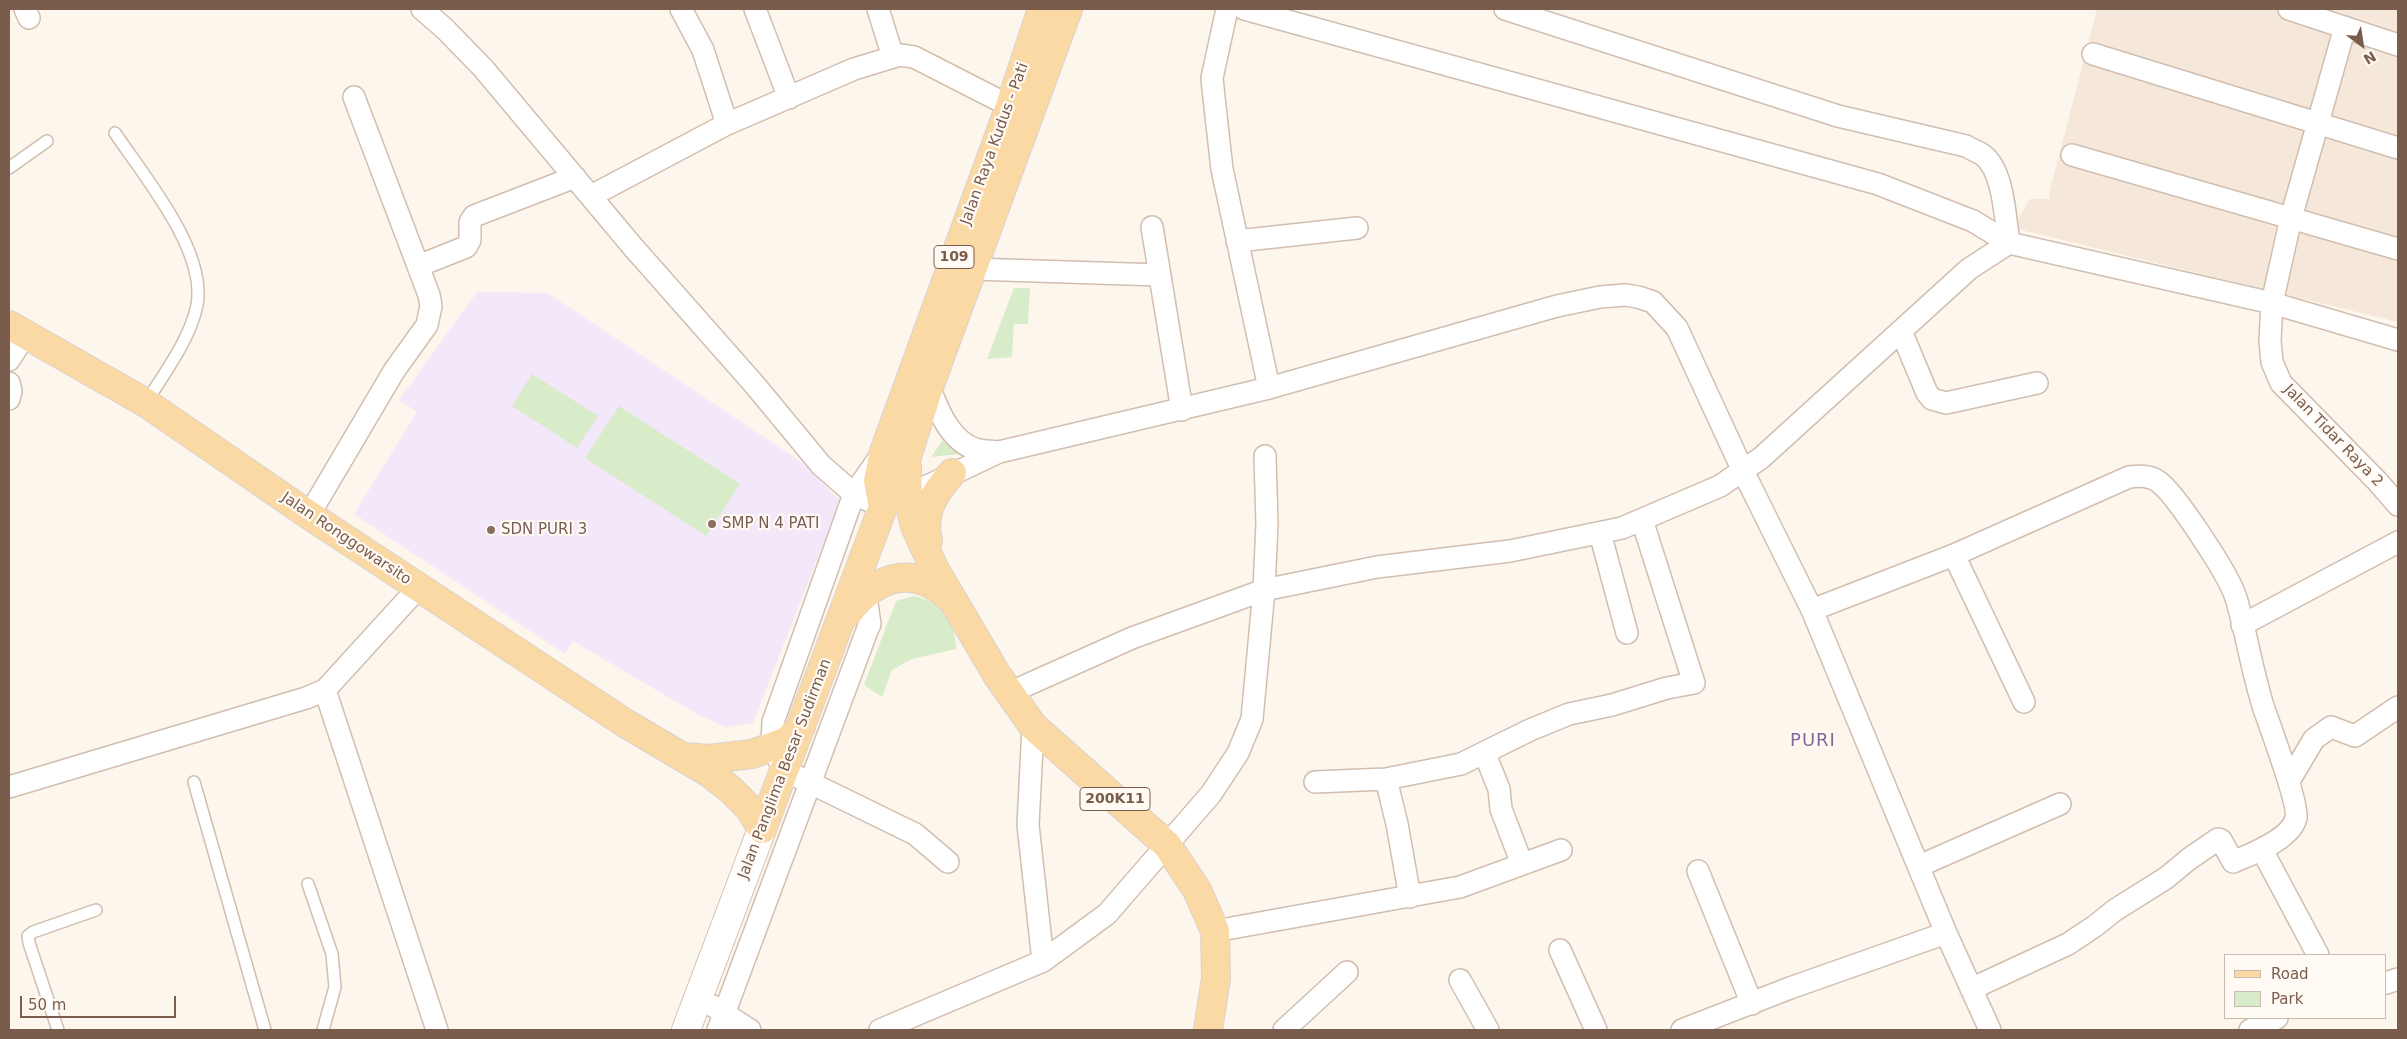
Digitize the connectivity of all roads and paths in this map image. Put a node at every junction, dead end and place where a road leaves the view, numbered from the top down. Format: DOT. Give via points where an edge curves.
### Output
graph roads {
  1 [pos="422,9"];
  2 [pos="681,9"];
  3 [pos="755,9"];
  4 [pos="878,9"];
  5 [pos="1042,9"];
  6 [pos="1068,9"];
  7 [pos="1227,9"];
  8 [pos="1244,9"];
  9 [pos="1505,9"];
  10 [pos="2289,9"];
  11 [pos="2345,27"];
  12 [pos="2398,44"];
  13 [pos="2093,54"];
  14 [pos="893,57"];
  15 [pos="354,97"];
  16 [pos="789,98"];
  17 [pos="1010,106"];
  18 [pos="2317,123"];
  19 [pos="727,124"];
  20 [pos="115,133"];
  21 [pos="47,140"];
  22 [pos="2398,148"];
  23 [pos="2072,155"];
  24 [pos="9,168"];
  25 [pos="574,178"];
  26 [pos="590,196"];
  27 [pos="2291,218"];
  28 [pos="1152,227"];
  29 [pos="1357,228"];
  30 [pos="1238,241"];
  31 [pos="2009,243"];
  32 [pos="2398,249"];
  33 [pos="418,266"];
  34 [pos="973,269"];
  35 [pos="1160,275"];
  36 [pos="2272,303"];
  37 [pos="17,330"];
  38 [pos="1901,331"];
  39 [pos="2398,340"];
  40 [pos="9,360"];
  41 [pos="9,383"];
  42 [pos="2037,383"];
  43 [pos="929,387"];
  44 [pos="1269,388"];
  45 [pos="9,399"];
  46 [pos="146,403"];
  47 [pos="1182,410"];
  48 [pos="999,452"];
  49 [pos="895,456"];
  50 [pos="1265,456"];
  51 [pos="1743,471"];
  52 [pos="952,473"];
  53 [pos="854,494"];
  54 [pos="908,495"];
  55 [pos="2398,505"];
  56 [pos="883,507"];
  57 [pos="309,516"];
  58 [pos="1642,520"];
  59 [pos="1600,533"];
  60 [pos="2398,542"];
  61 [pos="1954,555"];
  62 [pos="862,566"];
  63 [pos="934,568"];
  64 [pos="419,587"];
  65 [pos="1264,590"];
  66 [pos="866,594"];
  67 [pos="952,598"];
  68 [pos="1812,610"];
  69 [pos="842,620"];
  70 [pos="2242,625"];
  71 [pos="1628,633"];
  72 [pos="325,690"];
  73 [pos="1009,693"];
  74 [pos="2024,702"];
  75 [pos="2398,707"];
  76 [pos="1033,726"];
  77 [pos="1485,754"];
  78 [pos="681,757"];
  79 [pos="778,758"];
  80 [pos="1386,779"];
  81 [pos="2289,781"];
  82 [pos="194,782"];
  83 [pos="810,782"];
  84 [pos="1315,782"];
  85 [pos="9,787"];
  86 [pos="2060,804"];
  87 [pos="762,829"];
  88 [pos="1167,845"];
  89 [pos="1561,850"];
  90 [pos="2262,850"];
  91 [pos="948,862"];
  92 [pos="1522,864"];
  93 [pos="1919,866"];
  94 [pos="1698,871"];
  95 [pos="308,884"];
  96 [pos="1410,897"];
  97 [pos="96,910"];
  98 [pos="1214,931"];
  99 [pos="1946,933"];
  100 [pos="1560,950"];
  101 [pos="2317,954"];
  102 [pos="1043,961"];
  103 [pos="1347,972"];
  104 [pos="1460,980"];
  105 [pos="1971,989"];
  106 [pos="699,998"];
  107 [pos="1752,1004"];
  108 [pos="2276,1019"];
  109 [pos="721,1022"];
  110 [pos="911,1024"];
  111 [pos="58,1030"];
  112 [pos="264,1030"];
  113 [pos="324,1030"];
  114 [pos="437,1030"];
  115 [pos="686,1030"];
  116 [pos="750,1030"];
  117 [pos="880,1030"];
  118 [pos="1208,1030"];
  119 [pos="1284,1030"];
  120 [pos="1488,1030"];
  121 [pos="1596,1030"];
  122 [pos="1682,1030"];
  123 [pos="1990,1030"];
  124 [pos="2250,1030"];
  1 -- 25 [label="street" via="482,68"];
  2 -- 19 [label="street" via="703,50"];
  3 -- 16 [label="street"];
  4 -- 14 [label="street"];
  5 -- 17 [label="main road, Jalan Raya Kudus - Pati / 109"];
  6 -- 34 [label="main road, Jalan Raya Kudus - Pati / 109"];
  7 -- 30 [label="street" via="1212,78 1222,169"];
  8 -- 31 [label="street" via="1878,184 1973,221"];
  9 -- 31 [label="street" via="1838,116 1966,146 1983,156 1994,169"];
  10 -- 11 [label="street"];
  11 -- 12 [label="street"];
  11 -- 18 [label="street, Jalan Tidar Raya 2"];
  13 -- 18 [label="street"];
  14 -- 16 [label="street" via="854,69"];
  14 -- 17 [label="street" via="914,57"];
  15 -- 33 [label="street"];
  16 -- 19 [label="street"];
  17 -- 49 [label="main road, Jalan Raya Kudus - Pati / 109"];
  18 -- 22 [label="street"];
  18 -- 27 [label="street, Jalan Tidar Raya 2"];
  19 -- 26 [label="street"];
  20 -- 46 [label="lane" via="173,218 189,249 196,276 197,304 184,341"];
  21 -- 24 [label="lane"];
  23 -- 27 [label="street"];
  25 -- 26 [label="street"];
  25 -- 33 [label="street" via="474,216 466,247"];
  26 -- 53 [label="street" via="821,465"];
  27 -- 32 [label="street"];
  27 -- 36 [label="street, Jalan Tidar Raya 2"];
  28 -- 35 [label="street"];
  29 -- 30 [label="street"];
  30 -- 44 [label="street"];
  31 -- 36 [label="street"];
  31 -- 38 [label="street" via="1970,269"];
  33 -- 57 [label="street" via="430,300 427,325 394,371"];
  34 -- 35 [label="street"];
  34 -- 43 [label="main road, Jalan Raya Kudus - Pati / 109"];
  35 -- 47 [label="street"];
  36 -- 39 [label="street"];
  36 -- 55 [label="street, Jalan Tidar Raya 2" via="2272,362 2281,383"];
  37 -- 40 [label="street"];
  37 -- 46 [label="main road, Jalan Ronggowarsito"];
  38 -- 42 [label="street" via="1927,393 1938,402"];
  38 -- 51 [label="street"];
  41 -- 45 [label="street"];
  43 -- 48 [label="street" via="939,413 963,442 975,449"];
  43 -- 49 [label="main road, Jalan Raya Kudus - Pati / 109"];
  44 -- 47 [label="street"];
  44 -- 51 [label="street" via="1557,306 1600,297 1638,297 1653,302 1677,328"];
  46 -- 57 [label="main road, Jalan Ronggowarsito"];
  47 -- 48 [label="street"];
  48 -- 52 [label="street"];
  49 -- 53 [label="street"];
  49 -- 54 [label="main road"];
  49 -- 56 [label="main road, Jalan Panglima Besar Sudirman" via="897,488"];
  50 -- 65 [label="street"];
  51 -- 58 [label="street" via="1720,486"];
  51 -- 68 [label="street"];
  52 -- 54 [label="street"];
  52 -- 63 [label="main road" via="932,497 926,520"];
  53 -- 56 [label="street"];
  53 -- 79 [label="street" via="773,722"];
  54 -- 56 [label="street"];
  54 -- 63 [label="main road" via="915,526"];
  56 -- 62 [label="main road, Jalan Panglima Besar Sudirman"];
  57 -- 64 [label="main road, Jalan Ronggowarsito"];
  58 -- 59 [label="street"];
  58 -- 77 [label="street" via="1694,683 1569,714"];
  59 -- 65 [label="street" via="1510,551 1377,567"];
  59 -- 71 [label="street"];
  60 -- 70 [label="street"];
  61 -- 68 [label="street"];
  61 -- 70 [label="street" via="2129,478 2142,476 2157,480 2172,495 2211,551 2236,596"];
  61 -- 74 [label="street"];
  62 -- 66 [label="street"];
  62 -- 69 [label="main road, Jalan Panglima Besar Sudirman"];
  63 -- 67 [label="main road"];
  64 -- 72 [label="street"];
  64 -- 78 [label="main road, Jalan Ronggowarsito"];
  65 -- 73 [label="street" via="1132,638"];
  65 -- 88 [label="street" via="1252,719 1238,753 1211,794"];
  66 -- 67 [label="main road" via="896,576 923,579"];
  66 -- 69 [label="main road"];
  66 -- 83 [label="street" via="870,624"];
  67 -- 73 [label="main road, 200K11"];
  68 -- 93 [label="street"];
  69 -- 79 [label="main road, Jalan Panglima Besar Sudirman" via="801,727 787,741"];
  70 -- 81 [label="street" via="2256,682"];
  72 -- 85 [label="street"];
  72 -- 114 [label="street"];
  73 -- 76 [label="main road, 200K11"];
  75 -- 81 [label="street" via="2355,736 2331,727 2314,739"];
  76 -- 88 [label="main road, 200K11"];
  76 -- 102 [label="street" via="1028,825"];
  77 -- 80 [label="street" via="1452,767"];
  77 -- 92 [label="street"];
  78 -- 79 [label="main road" via="708,759 752,754"];
  78 -- 87 [label="main road, Jalan Ronggowarsito" via="730,789 750,809"];
  79 -- 83 [label="street"];
  79 -- 87 [label="main road, Jalan Panglima Besar Sudirman"];
  80 -- 84 [label="street"];
  80 -- 96 [label="street"];
  81 -- 90 [label="street" via="2297,816 2292,828"];
  82 -- 112 [label="lane"];
  83 -- 91 [label="street" via="916,834"];
  83 -- 109 [label="street"];
  86 -- 93 [label="street"];
  87 -- 106 [label="main road, Jalan Panglima Besar Sudirman"];
  88 -- 98 [label="main road, 200K11" via="1197,890"];
  88 -- 102 [label="street" via="1107,914"];
  89 -- 92 [label="street"];
  90 -- 101 [label="street"];
  90 -- 105 [label="street" via="2231,861 2218,839 2068,944"];
  92 -- 96 [label="street" via="1460,887"];
  93 -- 99 [label="street"];
  94 -- 107 [label="street"];
  95 -- 113 [label="lane" via="332,954 335,987"];
  96 -- 98 [label="street"];
  97 -- 111 [label="lane" via="28,936"];
  98 -- 118 [label="main road, 200K11" via="1216,978"];
  99 -- 105 [label="street"];
  99 -- 107 [label="street"];
  100 -- 121 [label="street"];
  102 -- 110 [label="street"];
  103 -- 119 [label="street"];
  104 -- 120 [label="street"];
  105 -- 123 [label="street"];
  106 -- 109 [label="street"];
  106 -- 115 [label="main road, Jalan Panglima Besar Sudirman"];
  107 -- 122 [label="street"];
  108 -- 124 [label="street"];
  109 -- 116 [label="street"];
  110 -- 117 [label="street"];
}
